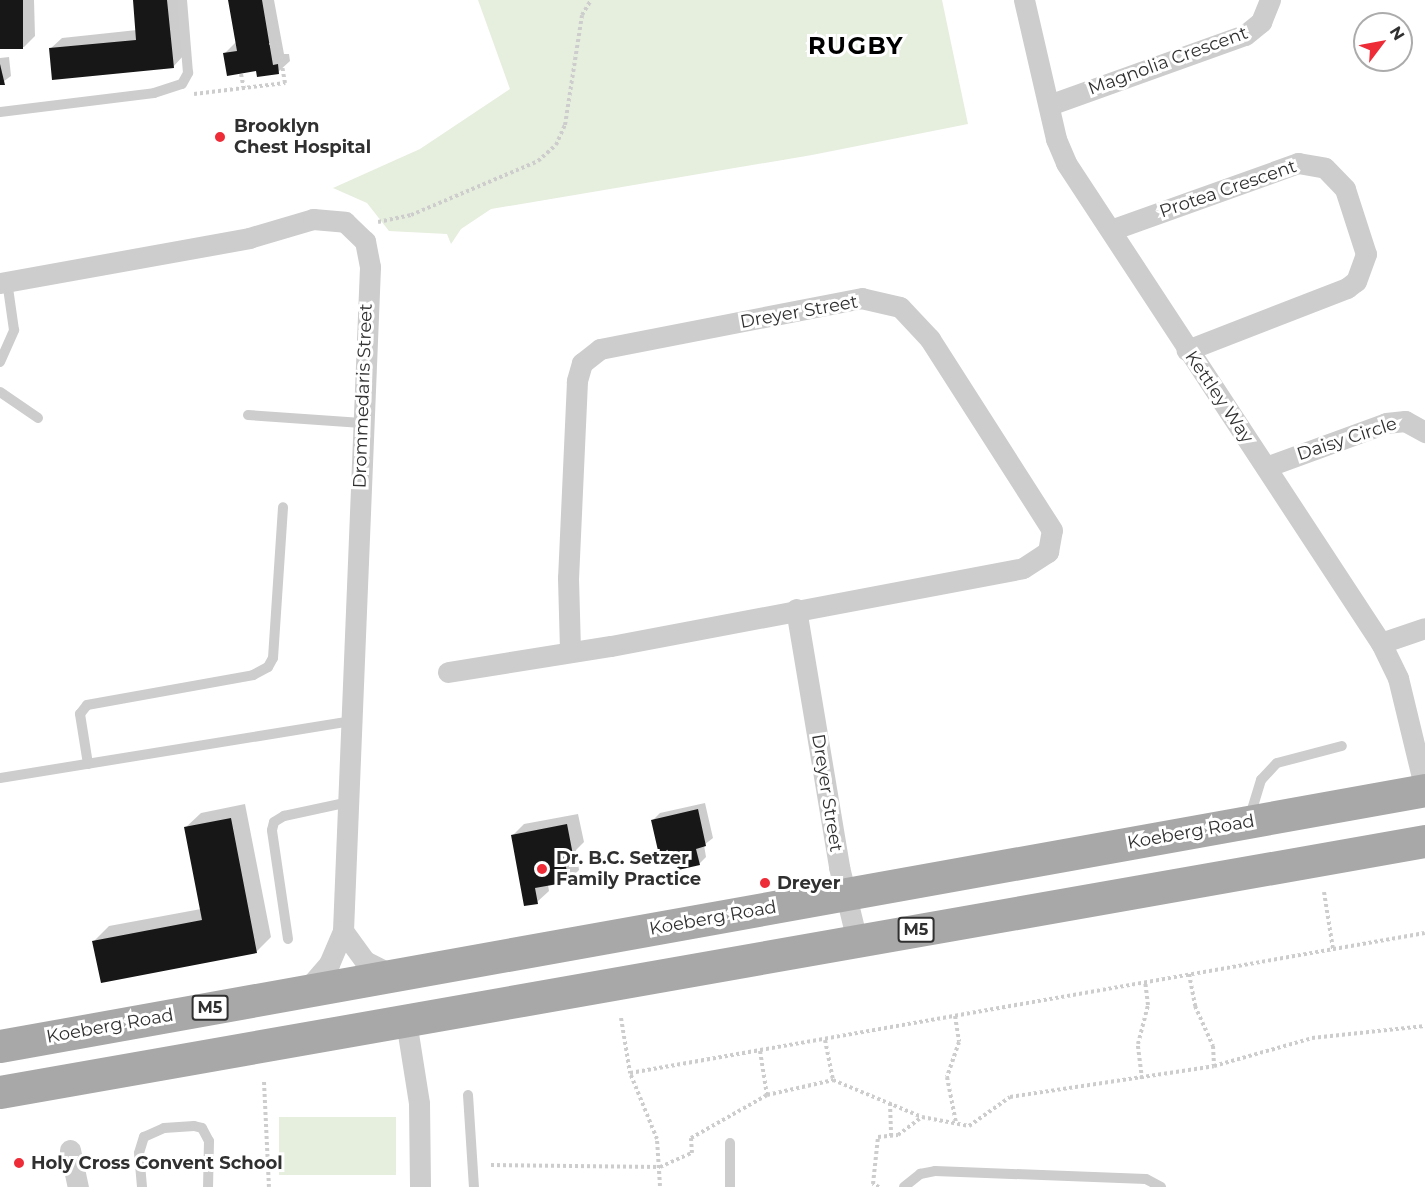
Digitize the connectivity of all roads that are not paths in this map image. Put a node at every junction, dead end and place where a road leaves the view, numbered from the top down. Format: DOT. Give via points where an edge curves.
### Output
graph roads {
  1 [pos="182,0"];
  2 [pos="1024,0"];
  3 [pos="1270,0"];
  4 [pos="1049,105"];
  5 [pos="0,112"];
  6 [pos="1111,230"];
  7 [pos="4,282"];
  8 [pos="1187,350"];
  9 [pos="0,362"];
  10 [pos="0,392"];
  11 [pos="248,415"];
  12 [pos="38,418"];
  13 [pos="362,423"];
  14 [pos="1425,432"];
  15 [pos="1266,466"];
  16 [pos="283,507"];
  17 [pos="796,609"];
  18 [pos="1425,628"];
  19 [pos="1381,643"];
  20 [pos="570,651"];
  21 [pos="448,672"];
  22 [pos="352,721"];
  23 [pos="1342,746"];
  24 [pos="88,764"];
  25 [pos="0,778"];
  26 [pos="1425,790"];
  27 [pos="349,802"];
  28 [pos="1249,822"];
  29 [pos="1425,841"];
  30 [pos="847,893"];
  31 [pos="343,931"];
  32 [pos="288,939"];
  33 [pos="857,941"];
  34 [pos="394,975"];
  35 [pos="303,992"];
  36 [pos="406,1021"];
  37 [pos="0,1046"];
  38 [pos="0,1092"];
  39 [pos="468,1095"];
  40 [pos="730,1143"];
  41 [pos="70,1150"];
  42 [pos="78,1187"];
  43 [pos="142,1187"];
  44 [pos="208,1187"];
  45 [pos="420,1187"];
  46 [pos="474,1187"];
  47 [pos="730,1187"];
  48 [pos="904,1187"];
  49 [pos="1161,1187"];
  1 -- 5 [label="lane" via="188,73 182,84 154,93"];
  2 -- 4 [label="street, Kettley Way"];
  3 -- 4 [label="street, Magnolia Crescent" via="1261,22 1245,35"];
  4 -- 6 [label="street, Kettley Way" via="1066,163"];
  6 -- 8 [label="street, Kettley Way"];
  6 -- 8 [label="street, Protea Crescent" via="1298,163 1324,168 1344,189 1366,254 1356,281 1347,288"];
  7 -- 9 [label="lane" via="14,330"];
  7 -- 13 [label="street, Drommedaris Street" via="249,238 313,219 335,219 365,241 370,267"];
  8 -- 15 [label="street, Kettley Way"];
  10 -- 12 [label="lane"];
  11 -- 13 [label="lane"];
  13 -- 22 [label="street, Drommedaris Street"];
  14 -- 15 [label="street, Daisy Circle" via="1405,421 1386,423"];
  15 -- 19 [label="street, Kettley Way"];
  16 -- 24 [label="lane" via="273,658 268,667 253,675 87,705 80,714"];
  17 -- 20 [label="street, Dreyer Street"];
  17 -- 20 [label="street, Dreyer Street" via="1023,568 1042,559 1052,544 1048,520 930,339 900,307 862,298 600,349 582,363 577,381 573,469"];
  17 -- 30 [label="street, Dreyer Street" via="839,867"];
  18 -- 19 [label="street"];
  19 -- 26 [label="street, Kettley Way" via="1404,699"];
  20 -- 21 [label="street, Dreyer Street"];
  22 -- 24 [label="lane"];
  22 -- 27 [label="street, Drommedaris Street"];
  23 -- 28 [label="lane" via="1277,764 1267,771"];
  24 -- 25 [label="lane"];
  26 -- 28 [label="main road, Koeberg Road / M5"];
  27 -- 31 [label="street, Drommedaris Street"];
  27 -- 32 [label="lane" via="284,816 274,822"];
  28 -- 30 [label="main road, Koeberg Road / M5"];
  29 -- 33 [label="main road, M5"];
  30 -- 33 [label="street, Dreyer Street"];
  30 -- 34 [label="main road, Koeberg Road / M5"];
  31 -- 34 [label="street" via="365,961"];
  31 -- 35 [label="street, Drommedaris Street" via="329,964"];
  33 -- 36 [label="main road, M5"];
  34 -- 35 [label="main road, Koeberg Road / M5"];
  35 -- 37 [label="main road, Koeberg Road / M5"];
  36 -- 38 [label="main road, M5"];
  36 -- 45 [label="street" via="419,1104"];
  39 -- 46 [label="lane"];
  40 -- 47 [label="lane"];
  41 -- 42 [label="street"];
  43 -- 44 [label="lane" via="139,1153 144,1137 164,1128 194,1126 202,1128 209,1141"];
  48 -- 49 [label="lane" via="920,1174 935,1171 1146,1179"];
}
